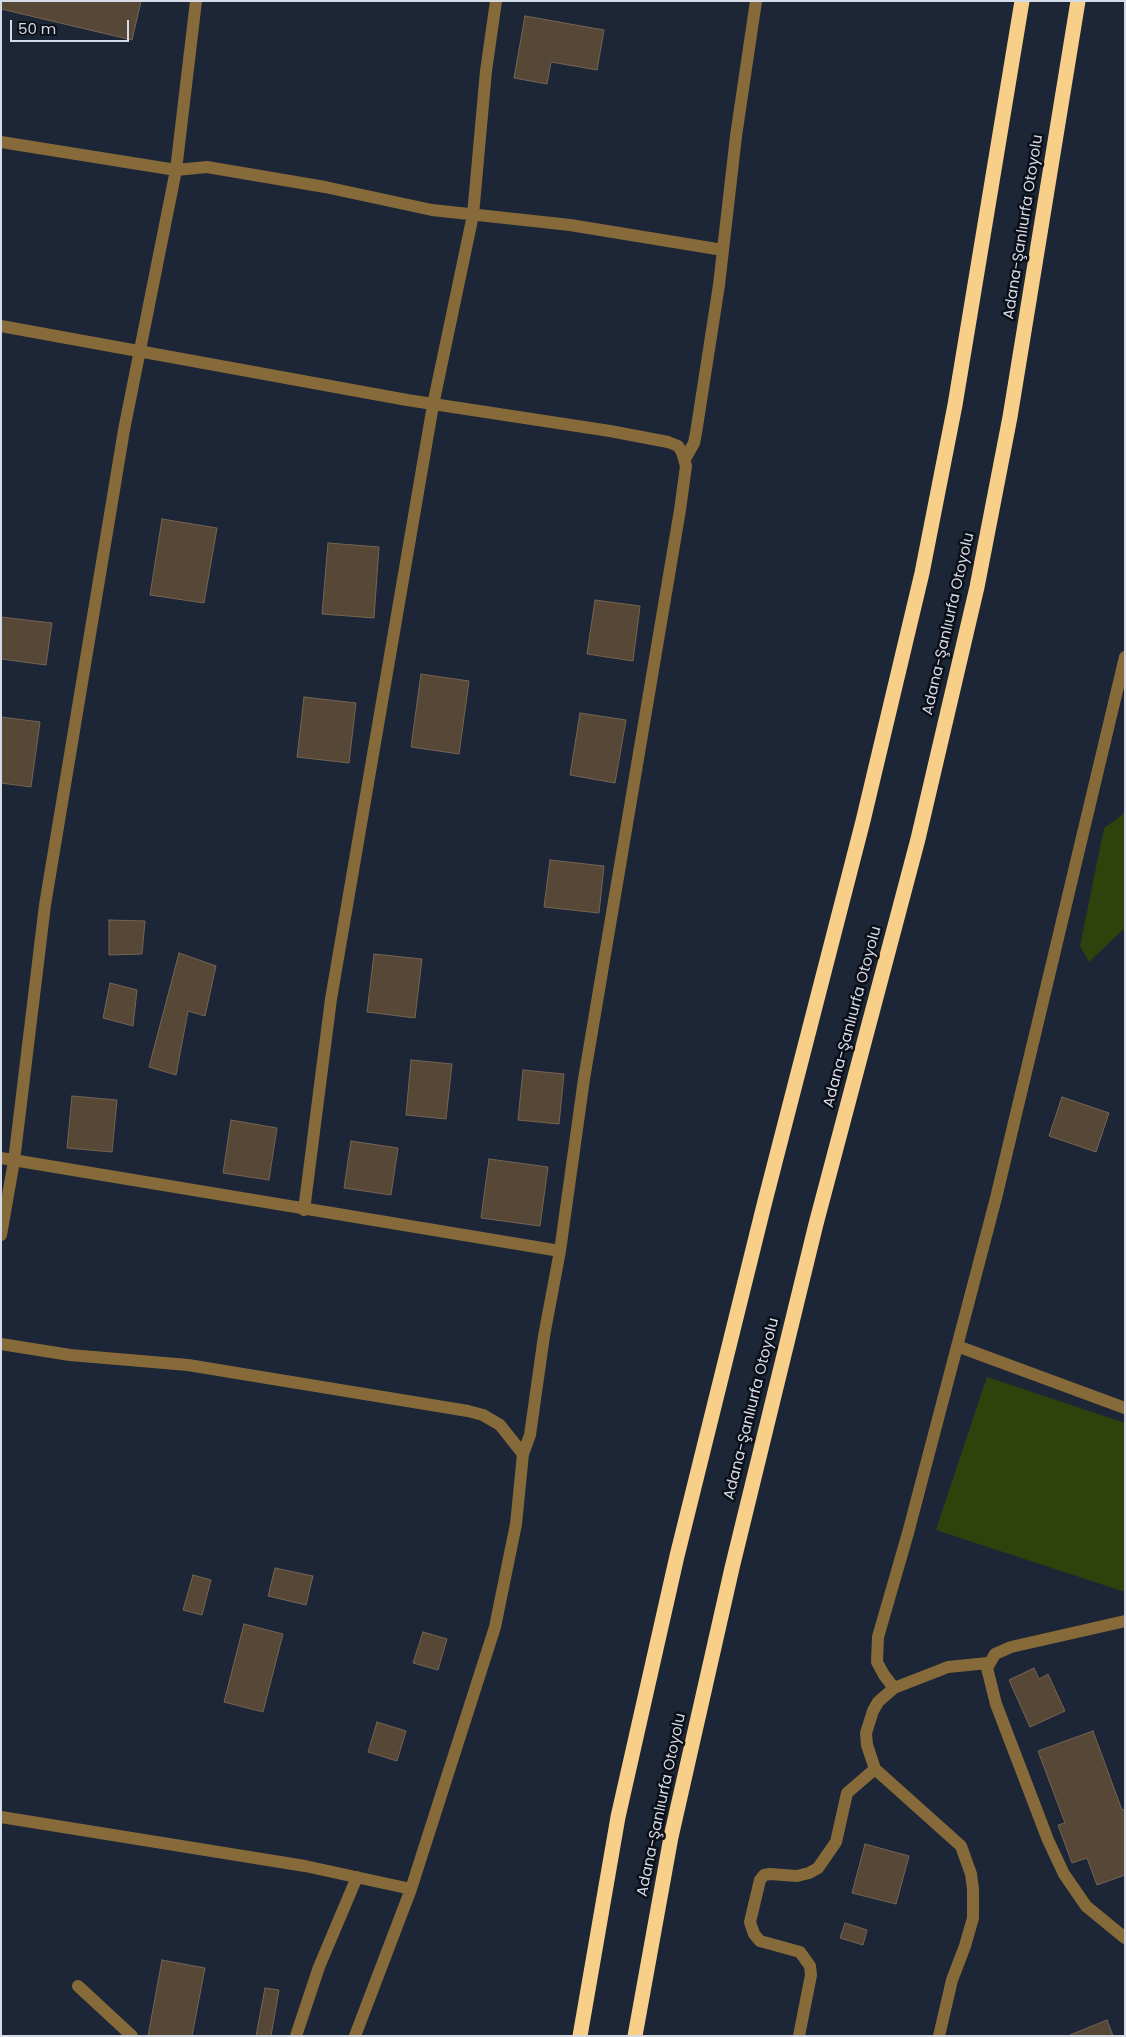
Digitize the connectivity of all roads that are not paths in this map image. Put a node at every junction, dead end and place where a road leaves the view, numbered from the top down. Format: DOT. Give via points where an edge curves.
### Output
graph roads {
  1 [pos="196,1"];
  2 [pos="496,1"];
  3 [pos="756,1"];
  4 [pos="1022,1"];
  5 [pos="1078,1"];
  6 [pos="1,142"];
  7 [pos="176,170"];
  8 [pos="473,215"];
  9 [pos="723,250"];
  10 [pos="1,326"];
  11 [pos="139,351"];
  12 [pos="433,405"];
  13 [pos="685,458"];
  14 [pos="1125,657"];
  15 [pos="8,1160"];
  16 [pos="304,1210"];
  17 [pos="1,1235"];
  18 [pos="560,1251"];
  19 [pos="1,1344"];
  20 [pos="957,1346"];
  21 [pos="1125,1408"];
  22 [pos="523,1454"];
  23 [pos="1125,1621"];
  24 [pos="988,1663"];
  25 [pos="894,1688"];
  26 [pos="874,1769"];
  27 [pos="1,1817"];
  28 [pos="357,1878"];
  29 [pos="411,1889"];
  30 [pos="1125,1938"];
  31 [pos="78,1986"];
  32 [pos="132,2036"];
  33 [pos="296,2036"];
  34 [pos="355,2036"];
  35 [pos="580,2036"];
  36 [pos="635,2036"];
  37 [pos="799,2036"];
  38 [pos="939,2036"];
  1 -- 7 [label="street"];
  2 -- 8 [label="street"];
  3 -- 9 [label="street"];
  4 -- 35 [label="highway" via="956,395 922,573 673,1576 618,1817"];
  5 -- 36 [label="highway, Adana-Şanlıurfa Otoyolu" via="1010,417 977,587 918,838 816,1224 732,1568 671,1837"];
  6 -- 7 [label="street"];
  7 -- 8 [label="street" via="207,167"];
  7 -- 11 [label="street"];
  8 -- 9 [label="street" via="570,225"];
  8 -- 12 [label="street"];
  9 -- 13 [label="street" via="696,433"];
  10 -- 11 [label="street"];
  11 -- 12 [label="street"];
  11 -- 15 [label="street" via="45,906"];
  12 -- 13 [label="street" via="548,420 668,442 678,446"];
  12 -- 16 [label="street" via="331,999"];
  13 -- 18 [label="street" via="680,510 584,1079"];
  14 -- 20 [label="street"];
  15 -- 16 [label="street"];
  15 -- 17 [label="street"];
  16 -- 18 [label="street"];
  18 -- 22 [label="street" via="530,1435"];
  19 -- 22 [label="street" via="70,1355 188,1365 468,1411 500,1425"];
  20 -- 21 [label="street"];
  20 -- 25 [label="street" via="878,1637 877,1662"];
  22 -- 29 [label="street" via="516,1524 495,1627"];
  23 -- 24 [label="street" via="1011,1647 995,1654"];
  24 -- 25 [label="street" via="948,1668"];
  24 -- 30 [label="street" via="987,1673 996,1704 1064,1874 1086,1906"];
  25 -- 26 [label="street" via="878,1702 868,1722 867,1745"];
  26 -- 37 [label="street" via="847,1793 836,1842 818,1868 797,1876 764,1875 760,1880 750,1922 754,1934 760,1941 800,1952 810,1966"];
  26 -- 38 [label="street" via="961,1846 971,1874 973,1918 952,1980"];
  27 -- 28 [label="street" via="305,1866"];
  28 -- 29 [label="street"];
  28 -- 33 [label="street" via="319,1967"];
  29 -- 34 [label="street"];
  31 -- 32 [label="street"];
}
